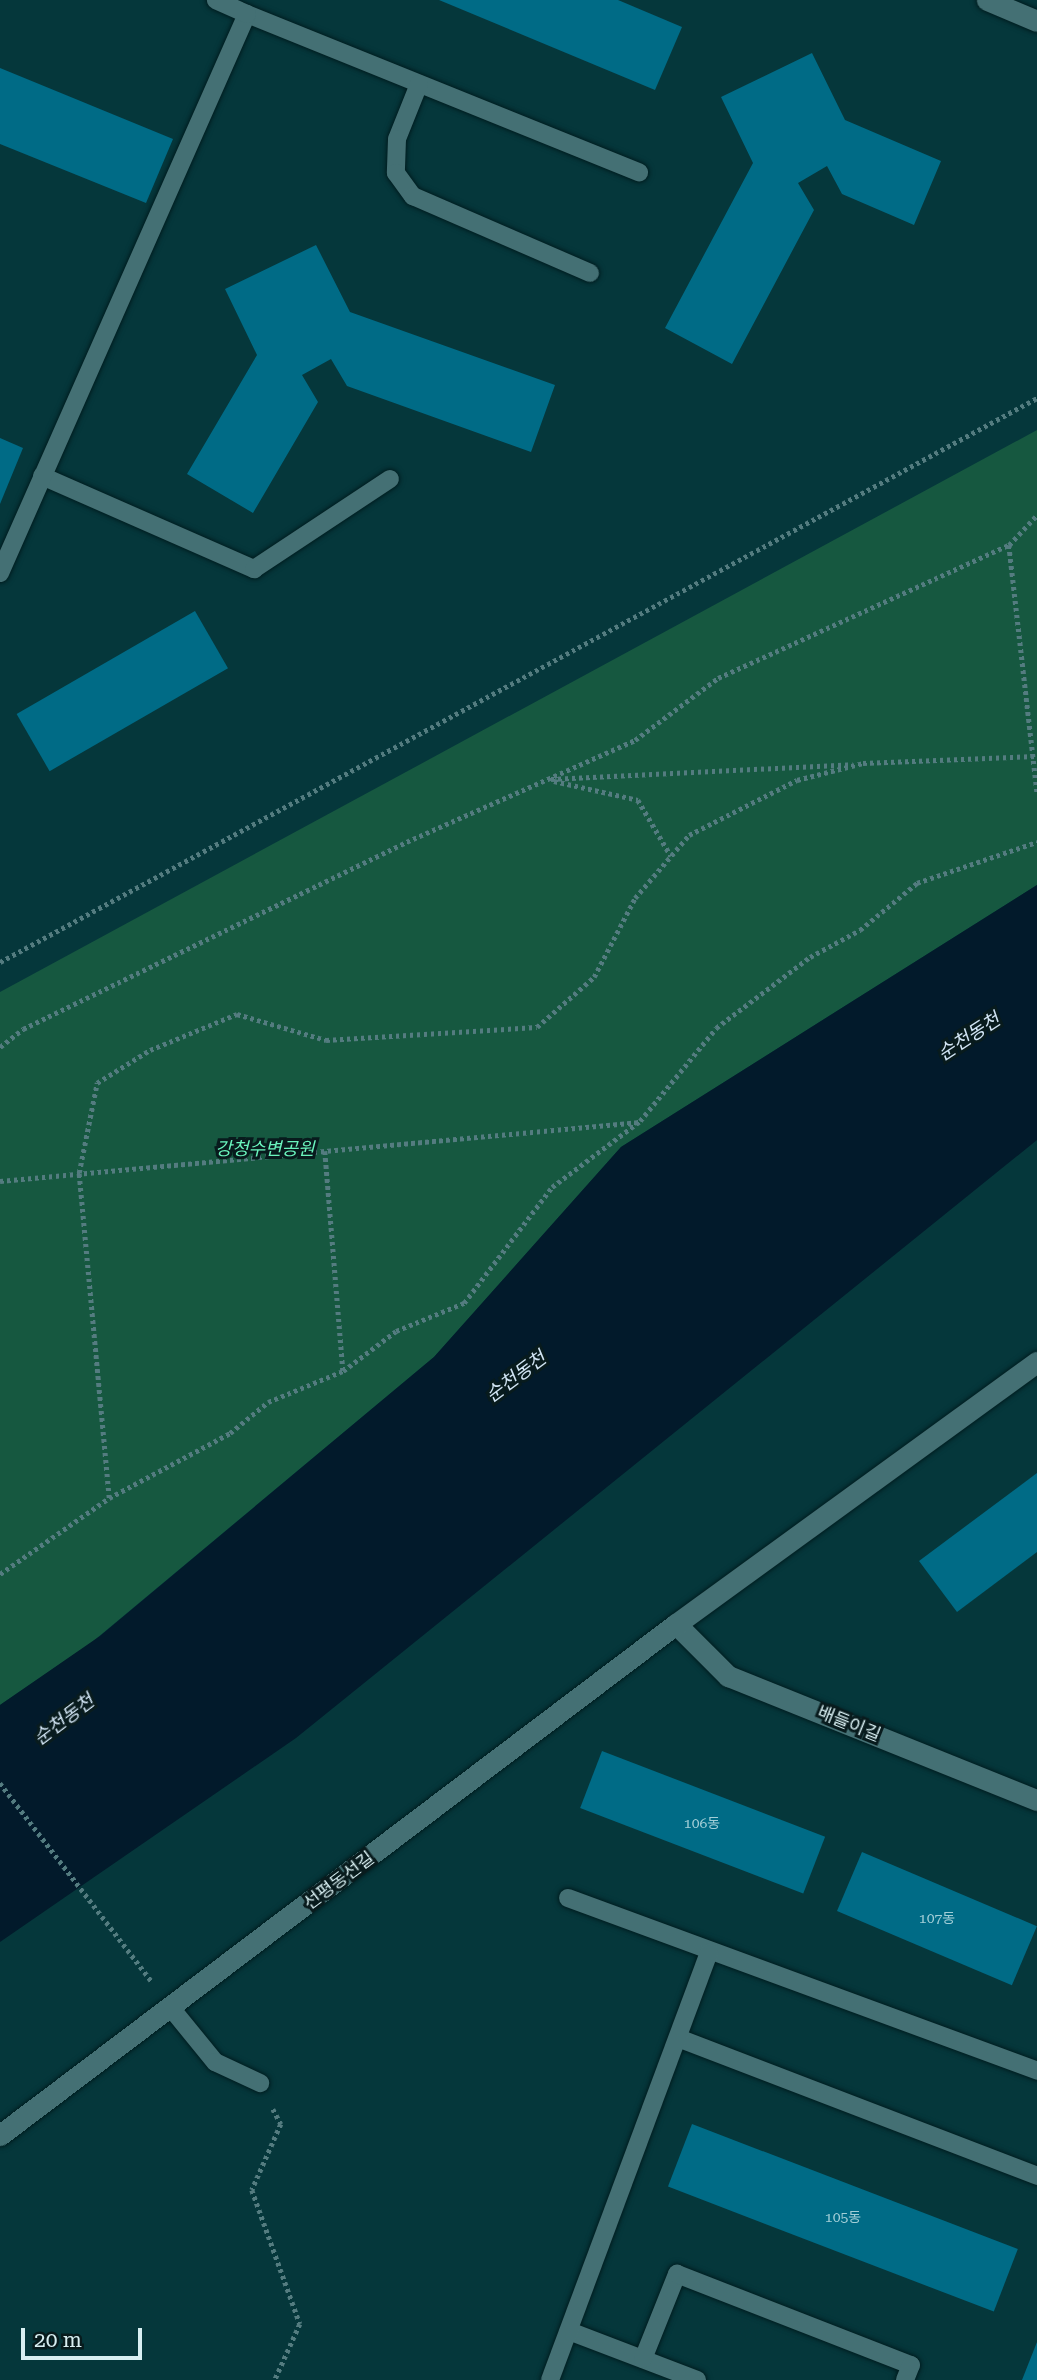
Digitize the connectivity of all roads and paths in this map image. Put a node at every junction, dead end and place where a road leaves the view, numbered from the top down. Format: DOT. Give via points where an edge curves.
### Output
graph roads {
  1 [pos="216,0"];
  2 [pos="987,0"];
  3 [pos="247,14"];
  4 [pos="1037,21"];
  5 [pos="419,84"];
  6 [pos="639,172"];
  7 [pos="590,273"];
  8 [pos="1037,398"];
  9 [pos="42,476"];
  10 [pos="390,479"];
  11 [pos="1037,515"];
  12 [pos="1009,545"];
  13 [pos="0,573"];
  14 [pos="1035,756"];
  15 [pos="863,763"];
  16 [pos="547,780"];
  17 [pos="1037,792"];
  18 [pos="1037,842"];
  19 [pos="671,856"];
  20 [pos="0,962"];
  21 [pos="0,1047"];
  22 [pos="640,1121"];
  23 [pos="325,1151"];
  24 [pos="79,1173"];
  25 [pos="0,1181"];
  26 [pos="1037,1362"];
  27 [pos="343,1371"];
  28 [pos="109,1498"];
  29 [pos="0,1574"];
  30 [pos="676,1624"];
  31 [pos="0,1783"];
  32 [pos="1037,1800"];
  33 [pos="568,1898"];
  34 [pos="709,1953"];
  35 [pos="172,2008"];
  36 [pos="678,2038"];
  37 [pos="1037,2071"];
  38 [pos="260,2083"];
  39 [pos="0,2135"];
  40 [pos="1037,2176"];
  41 [pos="569,2331"];
  42 [pos="643,2359"];
  43 [pos="275,2380"];
  44 [pos="550,2380"];
  45 [pos="697,2380"];
  46 [pos="905,2380"];
  1 -- 3 [label="lane"];
  2 -- 4 [label="street"];
  3 -- 5 [label="lane"];
  3 -- 9 [label="lane"];
  5 -- 6 [label="lane"];
  5 -- 7 [label="lane" via="397,139 396,173 413,196"];
  8 -- 20 [label="path"];
  9 -- 10 [label="lane" via="254,569"];
  9 -- 13 [label="lane"];
  11 -- 12 [label="path"];
  12 -- 14 [label="path"];
  12 -- 16 [label="path" via="718,678 635,740"];
  14 -- 15 [label="path"];
  14 -- 17 [label="path"];
  15 -- 16 [label="path"];
  15 -- 19 [label="path" via="797,780 689,835"];
  16 -- 19 [label="path" via="638,800"];
  16 -- 21 [label="path" via="413,839 23,1029"];
  18 -- 22 [label="path" via="917,883 860,930 810,957 716,1028"];
  19 -- 24 [label="path" via="635,898 594,977 537,1027 326,1040 237,1014 150,1050 96,1083"];
  22 -- 23 [label="path"];
  22 -- 27 [label="path" via="552,1187 464,1303 396,1331"];
  23 -- 24 [label="path"];
  23 -- 27 [label="path"];
  24 -- 25 [label="path"];
  24 -- 28 [label="path"];
  26 -- 30 [label="street, 선평동선길"];
  27 -- 28 [label="path" via="268,1402 230,1433"];
  28 -- 29 [label="path"];
  30 -- 32 [label="street, 배들이길" via="729,1676"];
  30 -- 35 [label="street, 선평동선길"];
  31 -- 35 [label="path"];
  33 -- 34 [label="lane"];
  34 -- 36 [label="lane"];
  34 -- 37 [label="lane"];
  35 -- 38 [label="lane" via="215,2062"];
  35 -- 39 [label="street, 선평동선길"];
  36 -- 40 [label="lane"];
  36 -- 41 [label="lane"];
  38 -- 43 [label="path" via="281,2124 252,2190 300,2324"];
  41 -- 42 [label="lane"];
  41 -- 44 [label="lane"];
  42 -- 45 [label="lane"];
  42 -- 46 [label="lane" via="677,2274 911,2364"];
}
